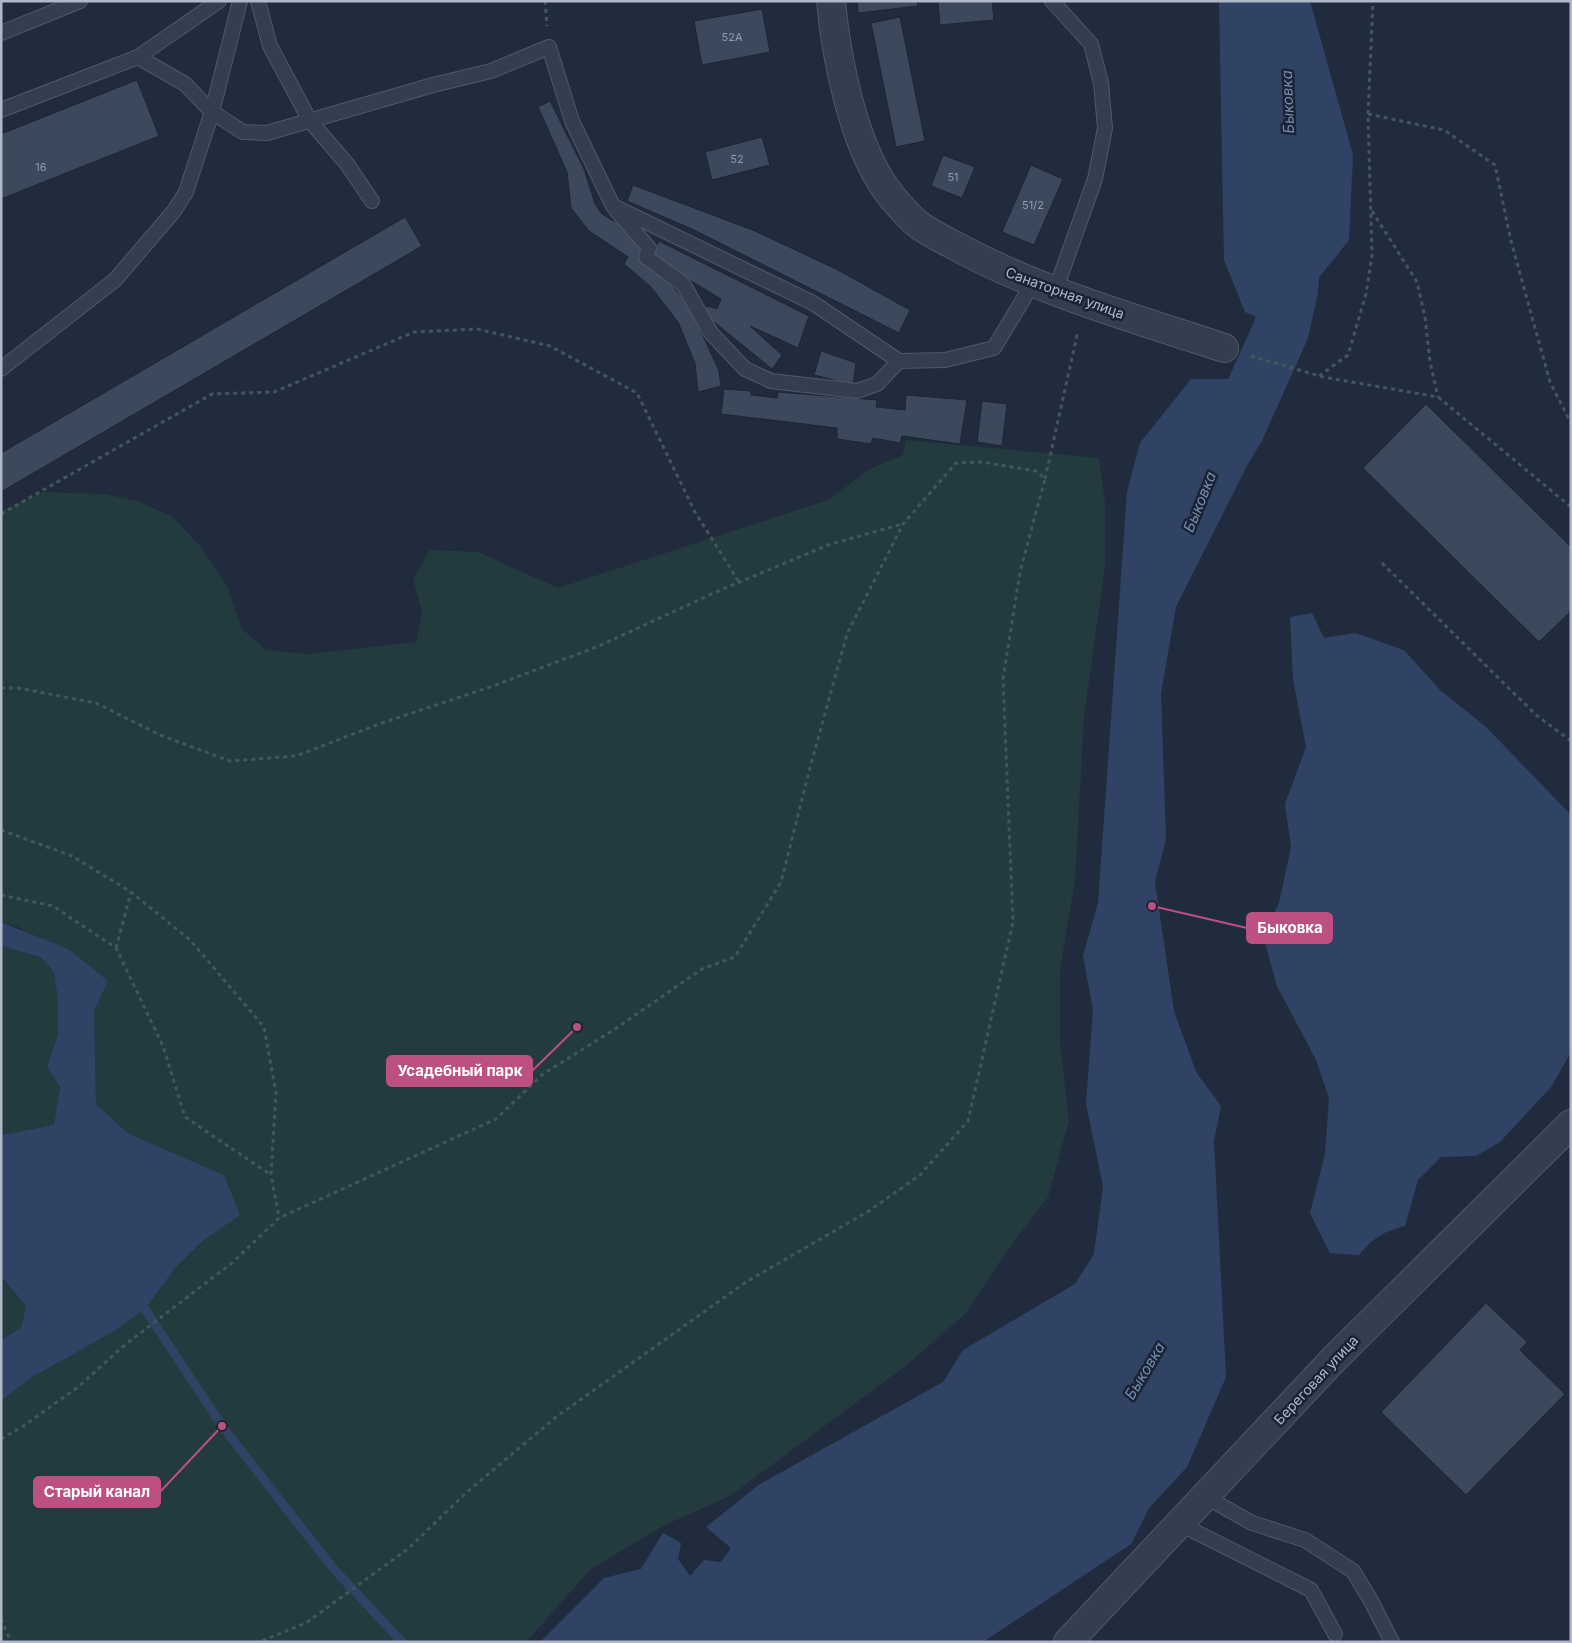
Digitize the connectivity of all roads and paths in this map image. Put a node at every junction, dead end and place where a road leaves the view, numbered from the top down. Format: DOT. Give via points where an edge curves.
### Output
graph roads {
  1 [pos="80,1"];
  2 [pos="219,1"];
  3 [pos="240,1"];
  4 [pos="258,1"];
  5 [pos="831,1"];
  6 [pos="1052,1"];
  7 [pos="1373,1"];
  8 [pos="1,33"];
  9 [pos="138,57"];
  10 [pos="1,110"];
  11 [pos="212,112"];
  12 [pos="1368,114"];
  13 [pos="310,120"];
  14 [pos="372,201"];
  15 [pos="613,206"];
  16 [pos="1372,210"];
  17 [pos="1046,283"];
  18 [pos="1084,301"];
  19 [pos="1224,348"];
  20 [pos="899,361"];
  21 [pos="1,369"];
  22 [pos="1319,376"];
  23 [pos="1438,397"];
  24 [pos="1571,423"];
  25 [pos="1045,479"];
  26 [pos="1571,508"];
  27 [pos="1,514"];
  28 [pos="903,524"];
  29 [pos="1382,563"];
  30 [pos="739,582"];
  31 [pos="1,688"];
  32 [pos="1571,741"];
  33 [pos="1,830"];
  34 [pos="131,892"];
  35 [pos="1,895"];
  36 [pos="116,948"];
  37 [pos="1568,1124"];
  38 [pos="271,1175"];
  39 [pos="279,1218"];
  40 [pos="1,1439"];
  41 [pos="1206,1497"];
  42 [pos="1180,1524"];
  43 [pos="1,1618"];
  44 [pos="1335,1634"];
  45 [pos="11,1642"];
  46 [pos="259,1642"];
  47 [pos="1068,1642"];
  48 [pos="1392,1642"];
  1 -- 8 [label="lane"];
  2 -- 9 [label="lane"];
  3 -- 11 [label="lane"];
  4 -- 13 [label="lane" via="270,46"];
  5 -- 17 [label="street, Санаторная улица" via="838,63 866,151 885,188 914,221 954,245"];
  6 -- 17 [label="lane" via="1091,44 1101,83 1105,128 1095,179"];
  7 -- 12 [label="path"];
  9 -- 10 [label="lane"];
  9 -- 11 [label="lane" via="185,84"];
  11 -- 13 [label="lane" via="243,132 267,134"];
  11 -- 21 [label="lane" via="186,192 174,211 115,280"];
  12 -- 16 [label="path"];
  12 -- 24 [label="path" via="1444,130 1495,165 1511,241 1550,382"];
  13 -- 14 [label="lane" via="347,164"];
  13 -- 15 [label="lane" via="491,71 549,48 572,121"];
  15 -- 20 [label="lane" via="813,303"];
  15 -- 20 [label="lane" via="649,248 646,257 682,284 711,333 745,369 771,381 857,391 877,384"];
  16 -- 22 [label="path" via="1372,255 1356,333 1348,355"];
  16 -- 23 [label="path" via="1417,282"];
  17 -- 18 [label="street, Санаторная улица"];
  17 -- 20 [label="lane" via="994,348 945,360"];
  18 -- 19 [label="street, Санаторная улица"];
  18 -- 25 [label="path"];
  19 -- 22 [label="path"];
  22 -- 23 [label="path"];
  23 -- 26 [label="path"];
  25 -- 28 [label="path" via="1036,470 982,462 956,463"];
  25 -- 46 [label="path" via="1020,572 1003,679 1013,922 968,1121 920,1174 869,1211 746,1282 556,1417 467,1492 409,1548 306,1623"];
  27 -- 30 [label="path" via="212,394 274,392 414,332 477,329 550,346 637,393 695,512"];
  28 -- 30 [label="path" via="828,545"];
  28 -- 39 [label="path" via="848,634 781,882 735,957 702,970 543,1074 496,1119"];
  29 -- 32 [label="path" via="1536,715"];
  30 -- 31 [label="path" via="599,646 296,756 230,761 160,735 96,703 18,688"];
  33 -- 34 [label="path" via="72,856"];
  34 -- 36 [label="path"];
  34 -- 38 [label="path" via="190,940 264,1027 276,1093"];
  35 -- 36 [label="path" via="53,906"];
  36 -- 38 [label="path" via="163,1046 185,1117"];
  37 -- 41 [label="street, Береговая улица" via="1334,1358"];
  38 -- 39 [label="path"];
  39 -- 40 [label="path" via="232,1263 126,1344 78,1386 26,1425"];
  41 -- 42 [label="street, Береговая улица"];
  41 -- 48 [label="lane" via="1252,1523 1305,1540 1353,1572"];
  42 -- 44 [label="lane" via="1312,1590"];
  42 -- 47 [label="street, Береговая улица"];
  43 -- 45 [label="path"];
}
